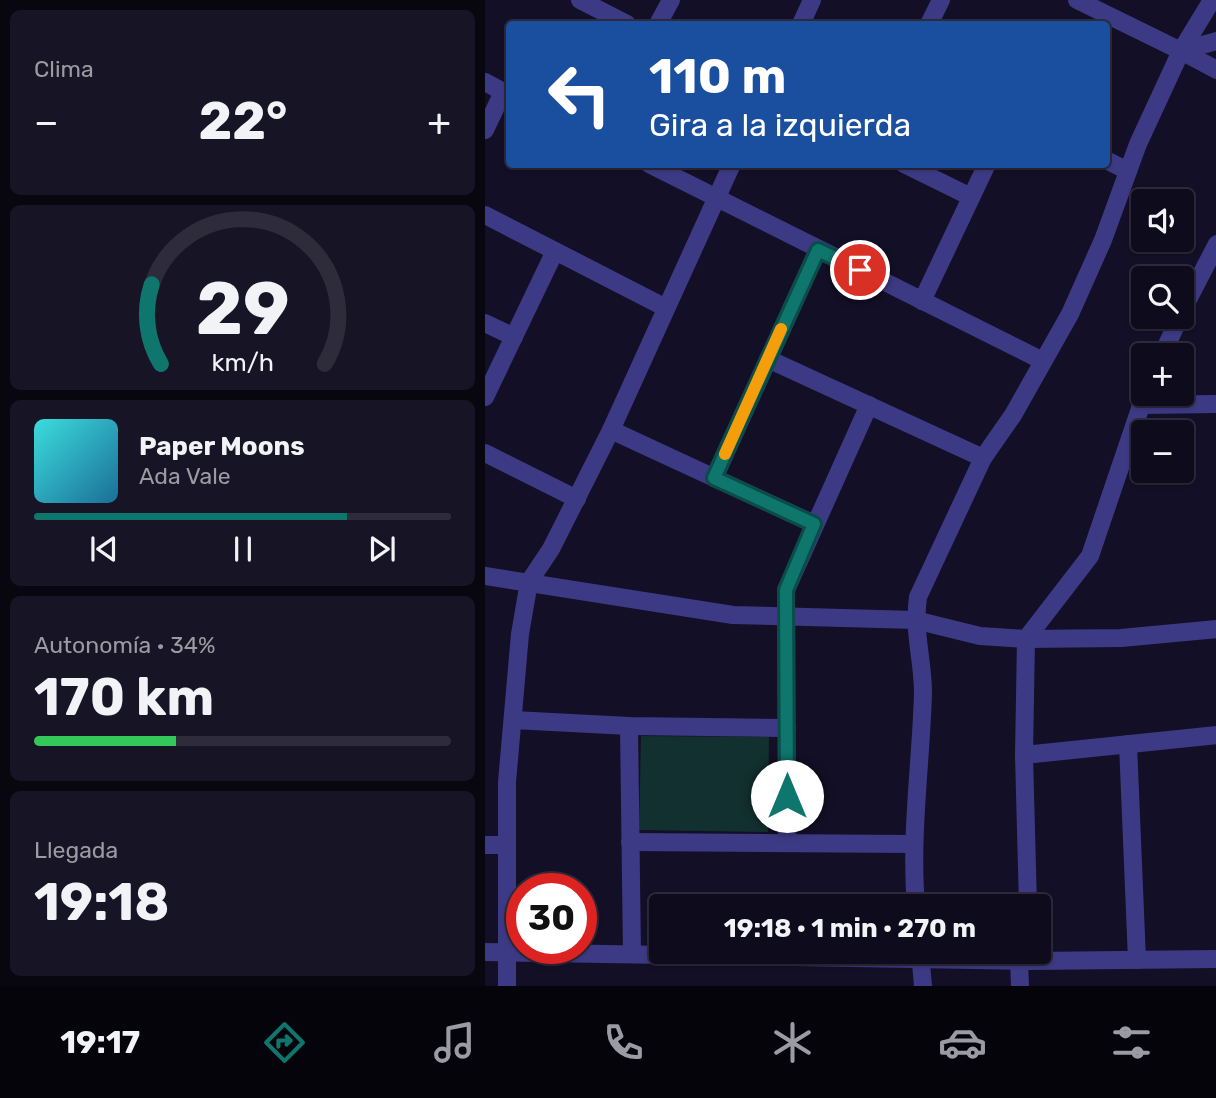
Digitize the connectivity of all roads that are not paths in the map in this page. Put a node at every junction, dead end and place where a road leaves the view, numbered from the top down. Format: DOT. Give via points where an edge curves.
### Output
graph roads {
  1 [pos="580,0"];
  2 [pos="671,0"];
  3 [pos="941,0"];
  4 [pos="1077,0"];
  5 [pos="1212,0"];
  6 [pos="804,3"];
  7 [pos="621,21"];
  8 [pos="660,21"];
  9 [pos="801,21"];
  10 [pos="930,21"];
  11 [pos="1216,41"];
  12 [pos="1181,51"];
  13 [pos="1216,70"];
  14 [pos="485,82"];
  15 [pos="506,93"];
  16 [pos="485,130"];
  17 [pos="1110,162"];
  18 [pos="657,168"];
  19 [pos="730,168"];
  20 [pos="912,168"];
  21 [pos="985,168"];
  22 [pos="1128,171"];
  23 [pos="716,197"];
  24 [pos="971,197"];
  25 [pos="485,215"];
  26 [pos="1216,244"];
  27 [pos="818,250"];
  28 [pos="556,251"];
  29 [pos="1194,289"];
  30 [pos="922,301"];
  31 [pos="666,308"];
  32 [pos="485,323"];
  33 [pos="514,337"];
  34 [pos="768,359"];
  35 [pos="1043,361"];
  36 [pos="485,397"];
  37 [pos="1194,402"];
  38 [pos="1216,404"];
  39 [pos="869,405"];
  40 [pos="1141,406"];
  41 [pos="611,430"];
  42 [pos="485,453"];
  43 [pos="983,458"];
  44 [pos="714,478"];
  45 [pos="577,499"];
  46 [pos="814,524"];
  47 [pos="485,576"];
  48 [pos="529,582"];
  49 [pos="785,617"];
  50 [pos="915,620"];
  51 [pos="1216,629"];
  52 [pos="1026,639"];
  53 [pos="513,720"];
  54 [pos="630,726"];
  55 [pos="787,728"];
  56 [pos="1216,735"];
  57 [pos="1128,744"];
  58 [pos="1024,755"];
  59 [pos="630,842"];
  60 [pos="787,842"];
  61 [pos="914,844"];
  62 [pos="485,845"];
  63 [pos="507,845"];
  64 [pos="507,873"];
  65 [pos="916,894"];
  66 [pos="1027,894"];
  67 [pos="506,951"];
  68 [pos="485,952"];
  69 [pos="597,953"];
  70 [pos="632,954"];
  71 [pos="649,954"];
  72 [pos="1051,958"];
  73 [pos="1216,959"];
  74 [pos="1137,960"];
  75 [pos="507,964"];
  76 [pos="922,964"];
  77 [pos="1025,964"];
  78 [pos="507,986"];
  79 [pos="923,986"];
  80 [pos="1020,986"];
  1 -- 7 [label="street"];
  2 -- 8 [label="street"];
  3 -- 10 [label="street"];
  4 -- 12 [label="street"];
  5 -- 12 [label="street"];
  6 -- 9 [label="street"];
  11 -- 12 [label="street"];
  12 -- 13 [label="street"];
  12 -- 22 [label="street"];
  14 -- 15 [label="street"];
  15 -- 16 [label="street"];
  17 -- 22 [label="street"];
  18 -- 23 [label="street"];
  19 -- 23 [label="street"];
  20 -- 24 [label="street"];
  21 -- 24 [label="street"];
  22 -- 35 [label="street" via="1070,314"];
  23 -- 27 [label="street"];
  23 -- 31 [label="street"];
  24 -- 30 [label="street"];
  25 -- 28 [label="street"];
  26 -- 29 [label="street"];
  27 -- 30 [label="street"];
  27 -- 34 [label="street"];
  28 -- 31 [label="street"];
  28 -- 33 [label="street"];
  30 -- 35 [label="street"];
  31 -- 41 [label="street"];
  32 -- 33 [label="street"];
  33 -- 36 [label="street"];
  34 -- 39 [label="street"];
  34 -- 44 [label="street"];
  35 -- 43 [label="street"];
  37 -- 38 [label="street"];
  39 -- 43 [label="street"];
  39 -- 46 [label="street"];
  40 -- 52 [label="street" via="1090,556"];
  41 -- 44 [label="street"];
  41 -- 45 [label="street"];
  42 -- 45 [label="street"];
  43 -- 50 [label="street" via="918,597"];
  44 -- 46 [label="street"];
  45 -- 48 [label="street"];
  46 -- 49 [label="street" via="786,590"];
  47 -- 48 [label="street"];
  48 -- 49 [label="street" via="733,615"];
  48 -- 53 [label="street"];
  49 -- 50 [label="street"];
  49 -- 55 [label="street"];
  50 -- 52 [label="street" via="980,636"];
  50 -- 61 [label="street" via="923,690"];
  51 -- 52 [label="street" via="1121,638"];
  52 -- 58 [label="street"];
  53 -- 54 [label="street"];
  53 -- 63 [label="street"];
  54 -- 55 [label="street"];
  54 -- 59 [label="street"];
  55 -- 60 [label="street"];
  56 -- 57 [label="street"];
  57 -- 58 [label="street"];
  57 -- 74 [label="street"];
  58 -- 66 [label="street"];
  59 -- 60 [label="street"];
  59 -- 70 [label="street"];
  60 -- 61 [label="street"];
  61 -- 65 [label="street"];
  62 -- 63 [label="street"];
  63 -- 64 [label="street"];
  67 -- 68 [label="street"];
  69 -- 70 [label="street"];
  70 -- 71 [label="street"];
  72 -- 74 [label="street"];
  73 -- 74 [label="street"];
  75 -- 78 [label="street"];
  76 -- 79 [label="street"];
  77 -- 80 [label="street"];
}
